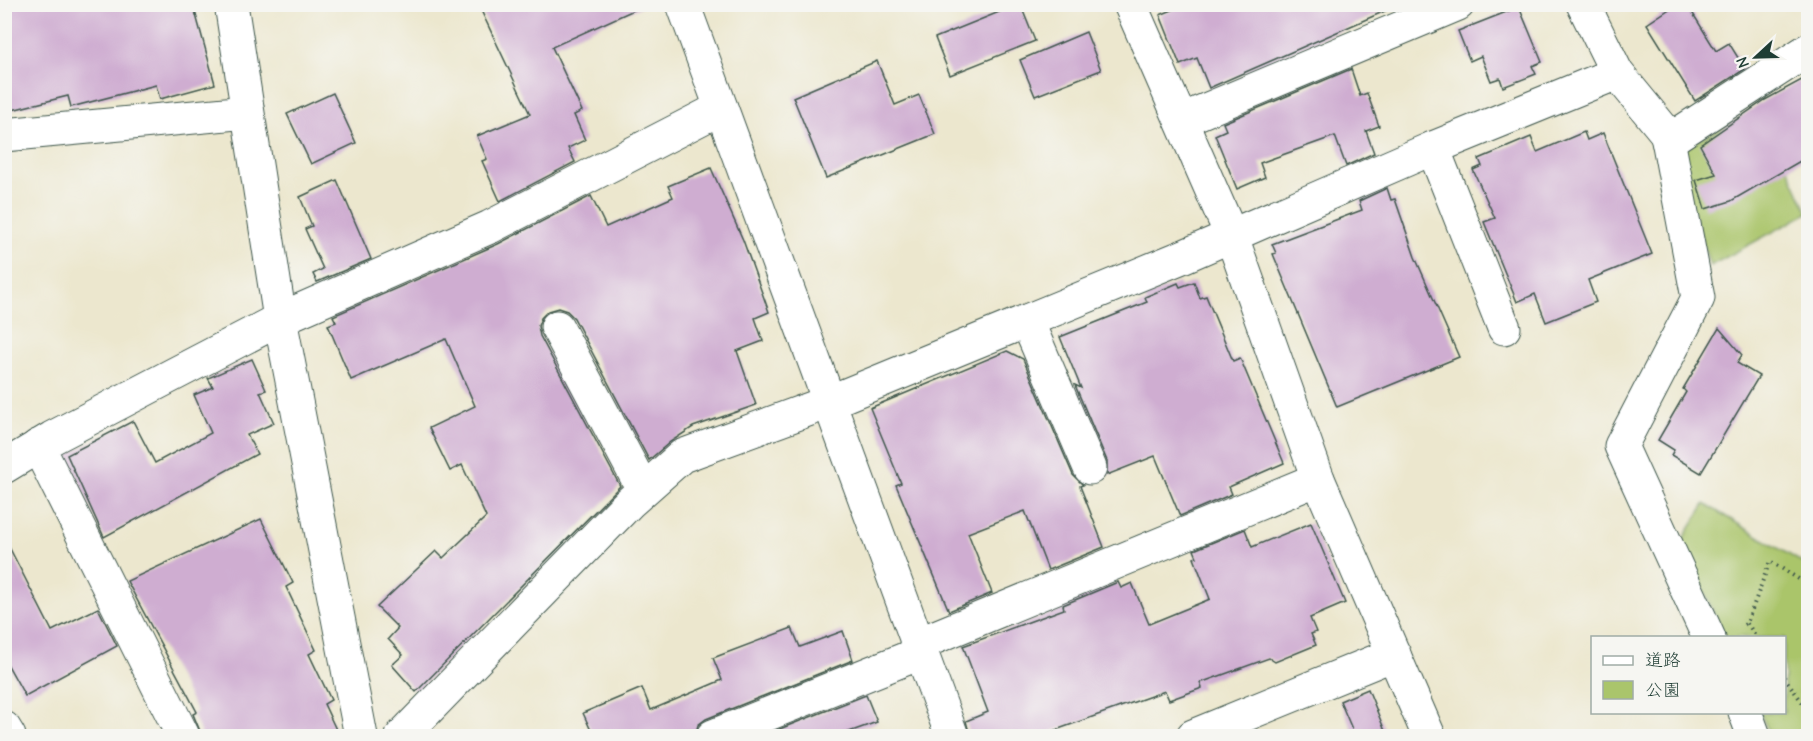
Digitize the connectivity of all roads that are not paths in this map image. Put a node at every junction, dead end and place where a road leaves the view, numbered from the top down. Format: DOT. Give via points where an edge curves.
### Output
graph roads {
  1 [pos="231,4"];
  2 [pos="683,4"];
  3 [pos="1130,4"];
  4 [pos="1458,4"];
  5 [pos="1583,4"];
  6 [pos="1809,50"];
  7 [pos="1617,73"];
  8 [pos="721,108"];
  9 [pos="248,112"];
  10 [pos="1182,120"];
  11 [pos="4,135"];
  12 [pos="1668,141"];
  13 [pos="1433,148"];
  14 [pos="1232,237"];
  15 [pos="280,320"];
  16 [pos="1027,321"];
  17 [pos="557,327"];
  18 [pos="1504,328"];
  19 [pos="829,402"];
  20 [pos="38,446"];
  21 [pos="4,466"];
  22 [pos="1090,468"];
  23 [pos="1318,479"];
  24 [pos="643,489"];
  25 [pos="1708,636"];
  26 [pos="918,649"];
  27 [pos="1394,654"];
  28 [pos="1747,714"];
  29 [pos="4,728"];
  30 [pos="9,736"];
  31 [pos="183,736"];
  32 [pos="361,736"];
  33 [pos="402,736"];
  34 [pos="713,736"];
  35 [pos="952,736"];
  36 [pos="1192,736"];
  37 [pos="1429,736"];
  38 [pos="1754,736"];
  1 -- 9 [label="street"];
  2 -- 8 [label="street"];
  3 -- 10 [label="street"];
  4 -- 10 [label="street"];
  5 -- 7 [label="street"];
  6 -- 12 [label="street"];
  7 -- 12 [label="street" via="1667,134"];
  7 -- 13 [label="street"];
  8 -- 15 [label="street" via="490,227"];
  8 -- 19 [label="street"];
  9 -- 11 [label="street"];
  9 -- 15 [label="street"];
  10 -- 14 [label="street"];
  12 -- 25 [label="street" via="1698,298 1621,446"];
  13 -- 14 [label="street"];
  13 -- 18 [label="street"];
  14 -- 16 [label="street"];
  14 -- 23 [label="street"];
  15 -- 20 [label="street"];
  15 -- 32 [label="street"];
  16 -- 19 [label="street"];
  16 -- 22 [label="street"];
  17 -- 24 [label="street"];
  19 -- 24 [label="street" via="682,456"];
  19 -- 26 [label="street"];
  20 -- 21 [label="street"];
  20 -- 31 [label="street"];
  23 -- 26 [label="street"];
  23 -- 27 [label="street"];
  24 -- 33 [label="street"];
  26 -- 34 [label="street"];
  26 -- 35 [label="street"];
  27 -- 36 [label="street"];
  27 -- 37 [label="street"];
  28 -- 38 [label="street"];
  29 -- 30 [label="street"];
}
